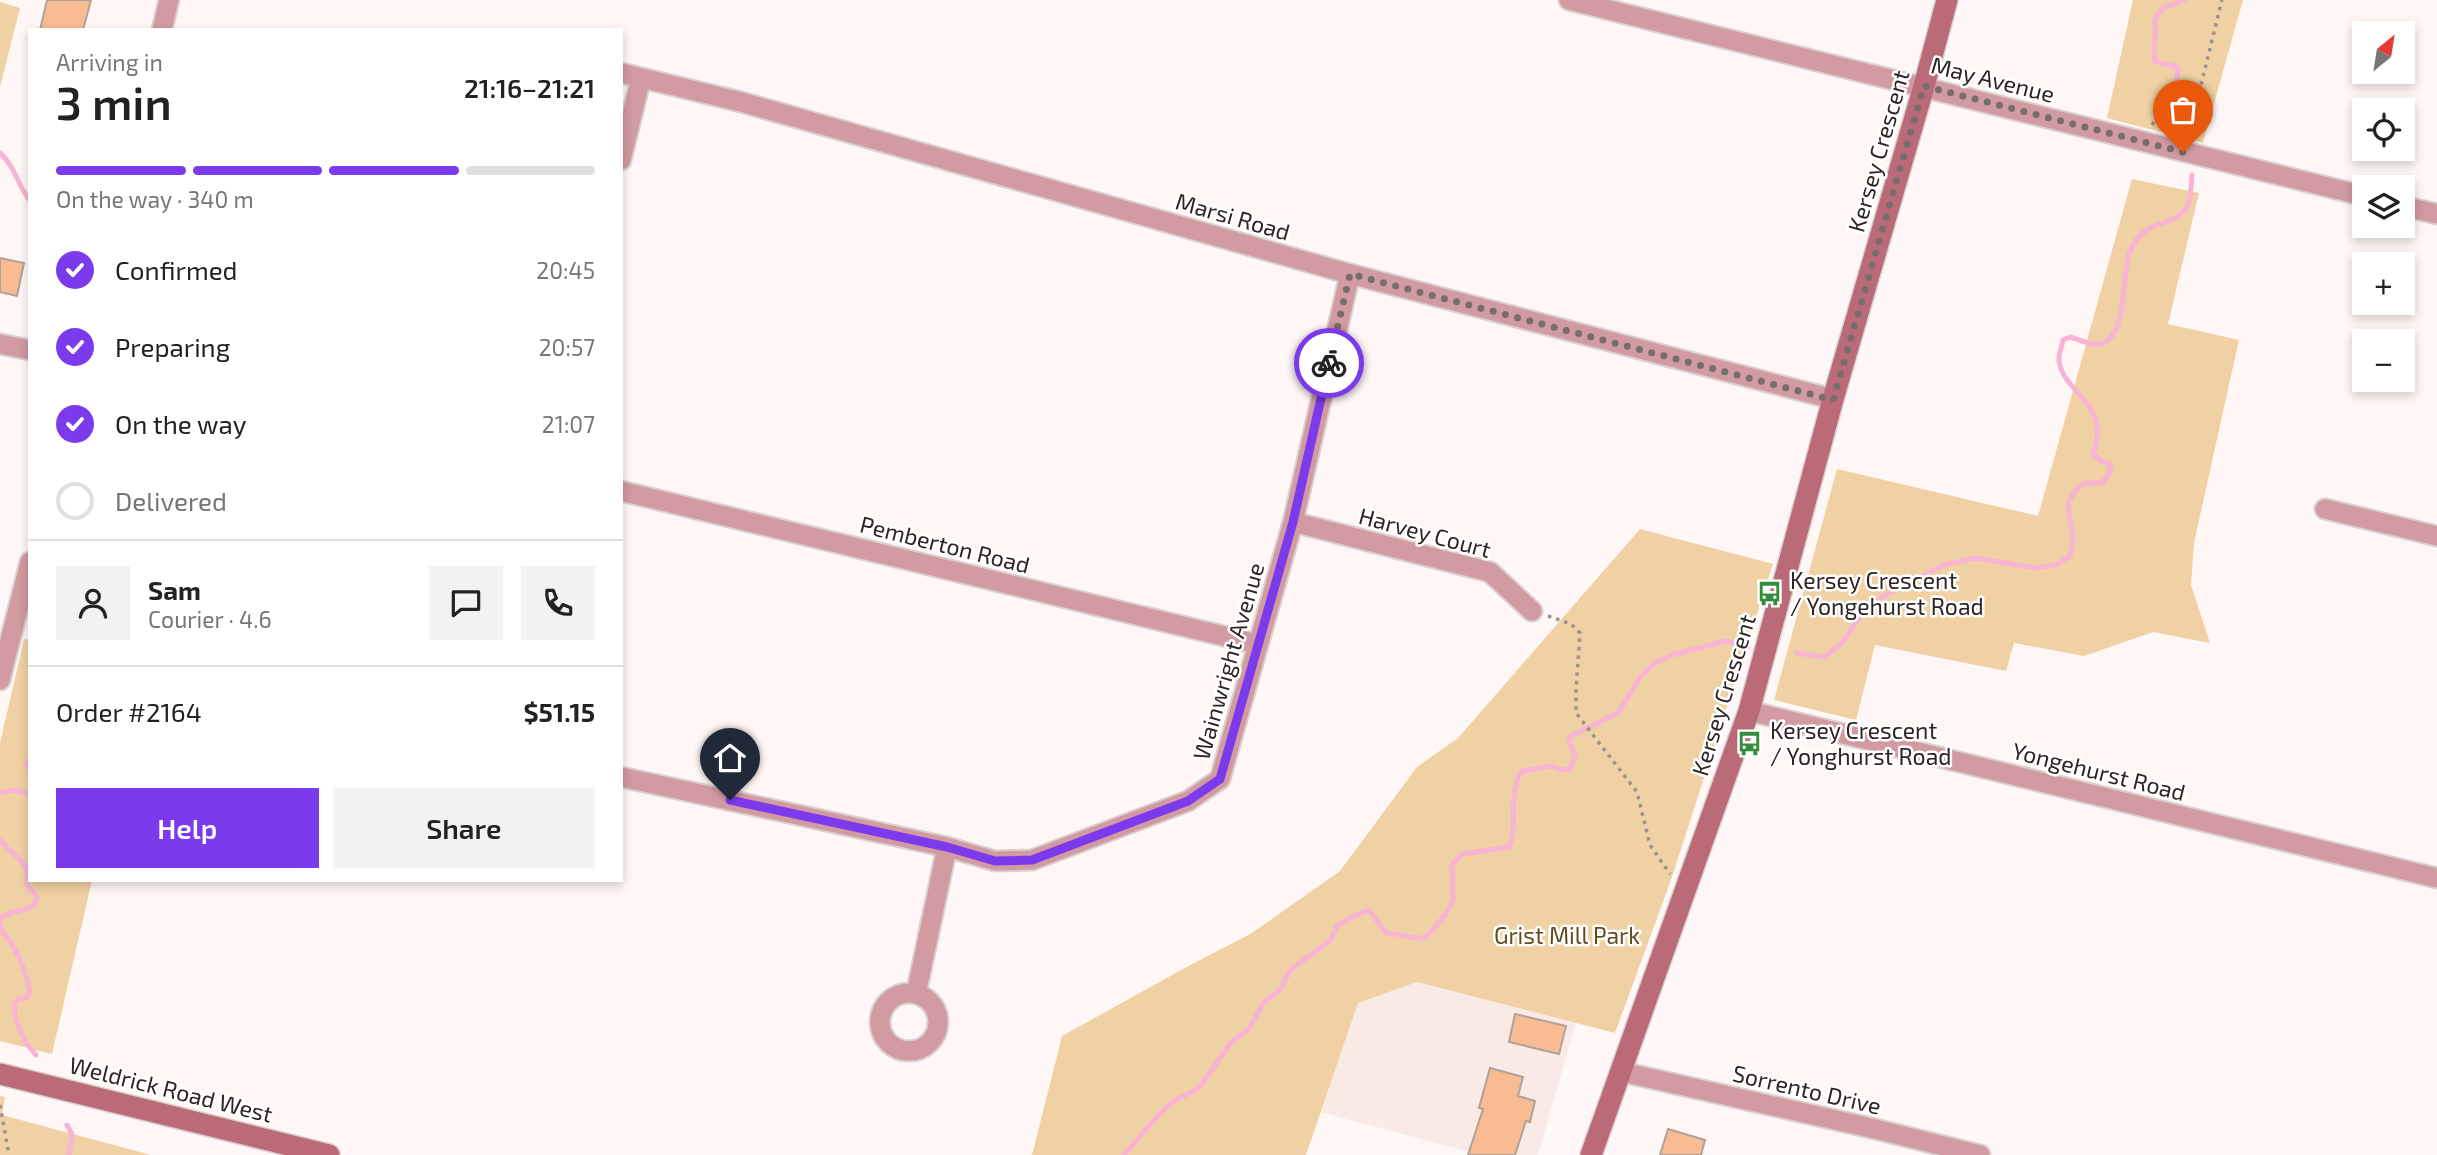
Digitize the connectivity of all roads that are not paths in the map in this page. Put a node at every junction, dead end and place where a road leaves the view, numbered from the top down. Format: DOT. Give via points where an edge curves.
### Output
graph roads {
  1 [pos="169,0"];
  2 [pos="1569,0"];
  3 [pos="1947,0"];
  4 [pos="162,28"];
  5 [pos="623,74"];
  6 [pos="641,78"];
  7 [pos="1924,86"];
  8 [pos="623,152"];
  9 [pos="2352,193"];
  10 [pos="2415,209"];
  11 [pos="2437,214"];
  12 [pos="1350,274"];
  13 [pos="0,344"];
  14 [pos="28,350"];
  15 [pos="1833,400"];
  16 [pos="623,491"];
  17 [pos="2325,509"];
  18 [pos="1293,522"];
  19 [pos="2437,536"];
  20 [pos="28,570"];
  21 [pos="1532,611"];
  22 [pos="1257,644"];
  23 [pos="0,680"];
  24 [pos="1749,711"];
  25 [pos="623,777"];
  26 [pos="947,847"];
  27 [pos="2437,878"];
  28 [pos="916,994"];
  29 [pos="1622,1072"];
  30 [pos="0,1074"];
  31 [pos="330,1155"];
  32 [pos="1591,1155"];
  33 [pos="1980,1155"];
  1 -- 4 [label="street"];
  2 -- 7 [label="street, May Avenue"];
  3 -- 7 [label="street, Kersey Crescent"];
  5 -- 6 [label="street, Marsi Road"];
  6 -- 8 [label="street"];
  6 -- 12 [label="street, Marsi Road"];
  7 -- 9 [label="street, May Avenue"];
  7 -- 15 [label="street, Kersey Crescent"];
  10 -- 11 [label="street"];
  12 -- 15 [label="street, Marsi Road"];
  12 -- 18 [label="street, Wainwright Avenue"];
  13 -- 14 [label="street"];
  15 -- 24 [label="street, Kersey Crescent"];
  16 -- 22 [label="street, Pemberton Road"];
  17 -- 19 [label="street"];
  18 -- 21 [label="street, Harvey Court" via="1490,572"];
  18 -- 22 [label="street, Wainwright Avenue"];
  20 -- 23 [label="street"];
  22 -- 26 [label="street, Wainwright Avenue" via="1220,779 1188,801 1032,860 995,861"];
  24 -- 27 [label="street, Yongehurst Road"];
  24 -- 29 [label="street, Kersey Crescent"];
  25 -- 26 [label="street, Wainwright Avenue"];
  26 -- 28 [label="street"];
  29 -- 32 [label="street, Kersey Crescent"];
  29 -- 33 [label="street, Sorrento Drive"];
  30 -- 31 [label="street, Weldrick Road West"];
}
